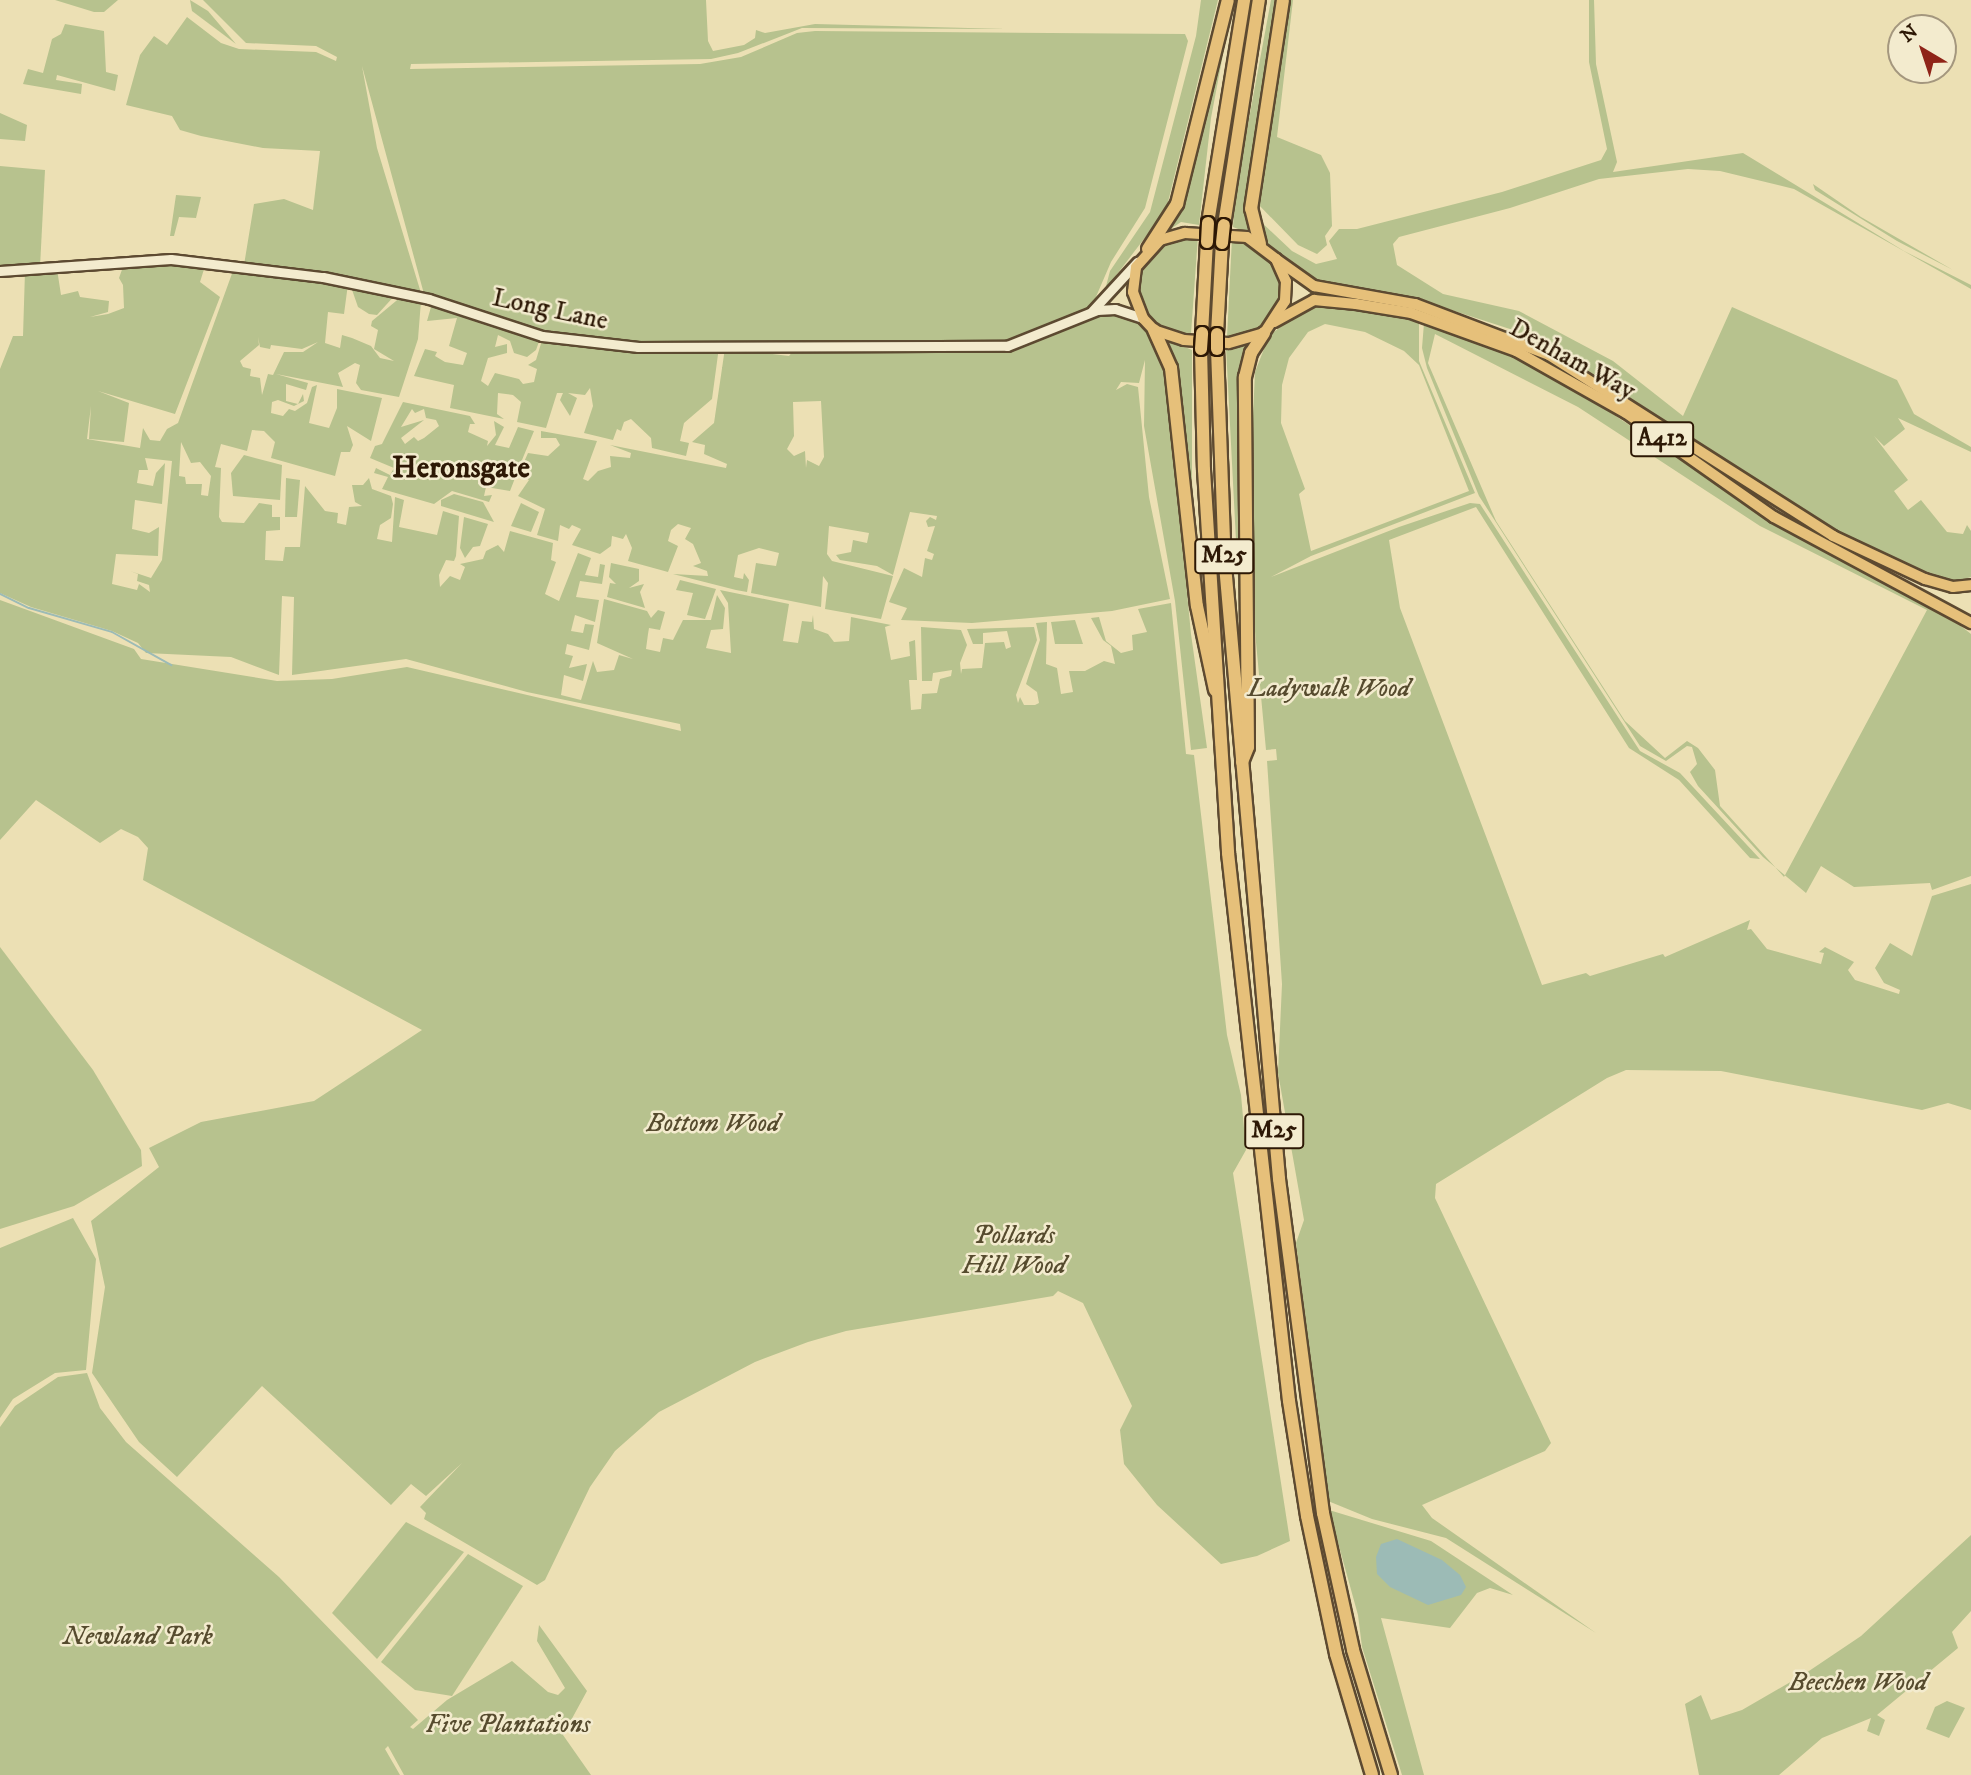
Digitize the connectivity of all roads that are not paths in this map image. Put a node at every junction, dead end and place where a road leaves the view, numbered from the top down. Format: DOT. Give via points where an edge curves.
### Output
graph roads {
  1 [pos="1228,0"];
  2 [pos="1244,0"];
  3 [pos="1259,0"];
  4 [pos="1283,0"];
  5 [pos="1260,244"];
  6 [pos="1144,253"];
  7 [pos="1276,259"];
  8 [pos="0,271"];
  9 [pos="1413,309"];
  10 [pos="1091,312"];
  11 [pos="1437,316"];
  12 [pos="1143,318"];
  13 [pos="1274,322"];
  14 [pos="1154,330"];
  15 [pos="1264,333"];
  16 [pos="1971,585"];
  17 [pos="1936,602"];
  18 [pos="1971,623"];
  19 [pos="1971,631"];
  20 [pos="1216,694"];
  21 [pos="1241,762"];
  22 [pos="1372,1775"];
  23 [pos="1391,1775"];
  1 -- 6 [label="highway" via="1177,204"];
  2 -- 20 [label="highway, M25, bridge" via="1208,223 1201,349"];
  3 -- 21 [label="highway, M25, bridge" via="1224,225 1217,334 1224,565"];
  4 -- 5 [label="highway" via="1251,209"];
  5 -- 6 [label="main road" via="1235,235 1185,233"];
  5 -- 7 [label="main road"];
  6 -- 10 [label="street, Long Lane"];
  6 -- 12 [label="main road" via="1133,292"];
  7 -- 9 [label="main road, Denham Way / A412" via="1314,286"];
  7 -- 13 [label="main road" via="1286,288"];
  8 -- 10 [label="street, Long Lane" via="171,259 323,276 429,299 542,335 638,347 1006,346"];
  9 -- 11 [label="main road, Denham Way / A412"];
  9 -- 13 [label="main road, Denham Way / A412" via="1314,300"];
  10 -- 12 [label="street, Long Lane" via="1115,309"];
  11 -- 16 [label="main road, Denham Way / A412" via="1504,334 1577,370 1833,536 1942,585"];
  11 -- 17 [label="main road, Denham Way / A412" via="1558,372 1626,413 1774,517"];
  12 -- 14 [label="main road"];
  13 -- 15 [label="main road"];
  14 -- 15 [label="main road" via="1184,340 1228,343"];
  14 -- 20 [label="highway, M25" via="1171,368 1197,606 1208,675"];
  15 -- 21 [label="highway, M25" via="1251,353 1245,377 1248,747"];
  17 -- 18 [label="main road, Denham Way / A412"];
  17 -- 19 [label="main road, A412"];
  20 -- 22 [label="highway, M25" via="1263,1184 1304,1502 1336,1654"];
  21 -- 23 [label="highway, M25" via="1279,1180 1323,1513 1353,1650"];
}
